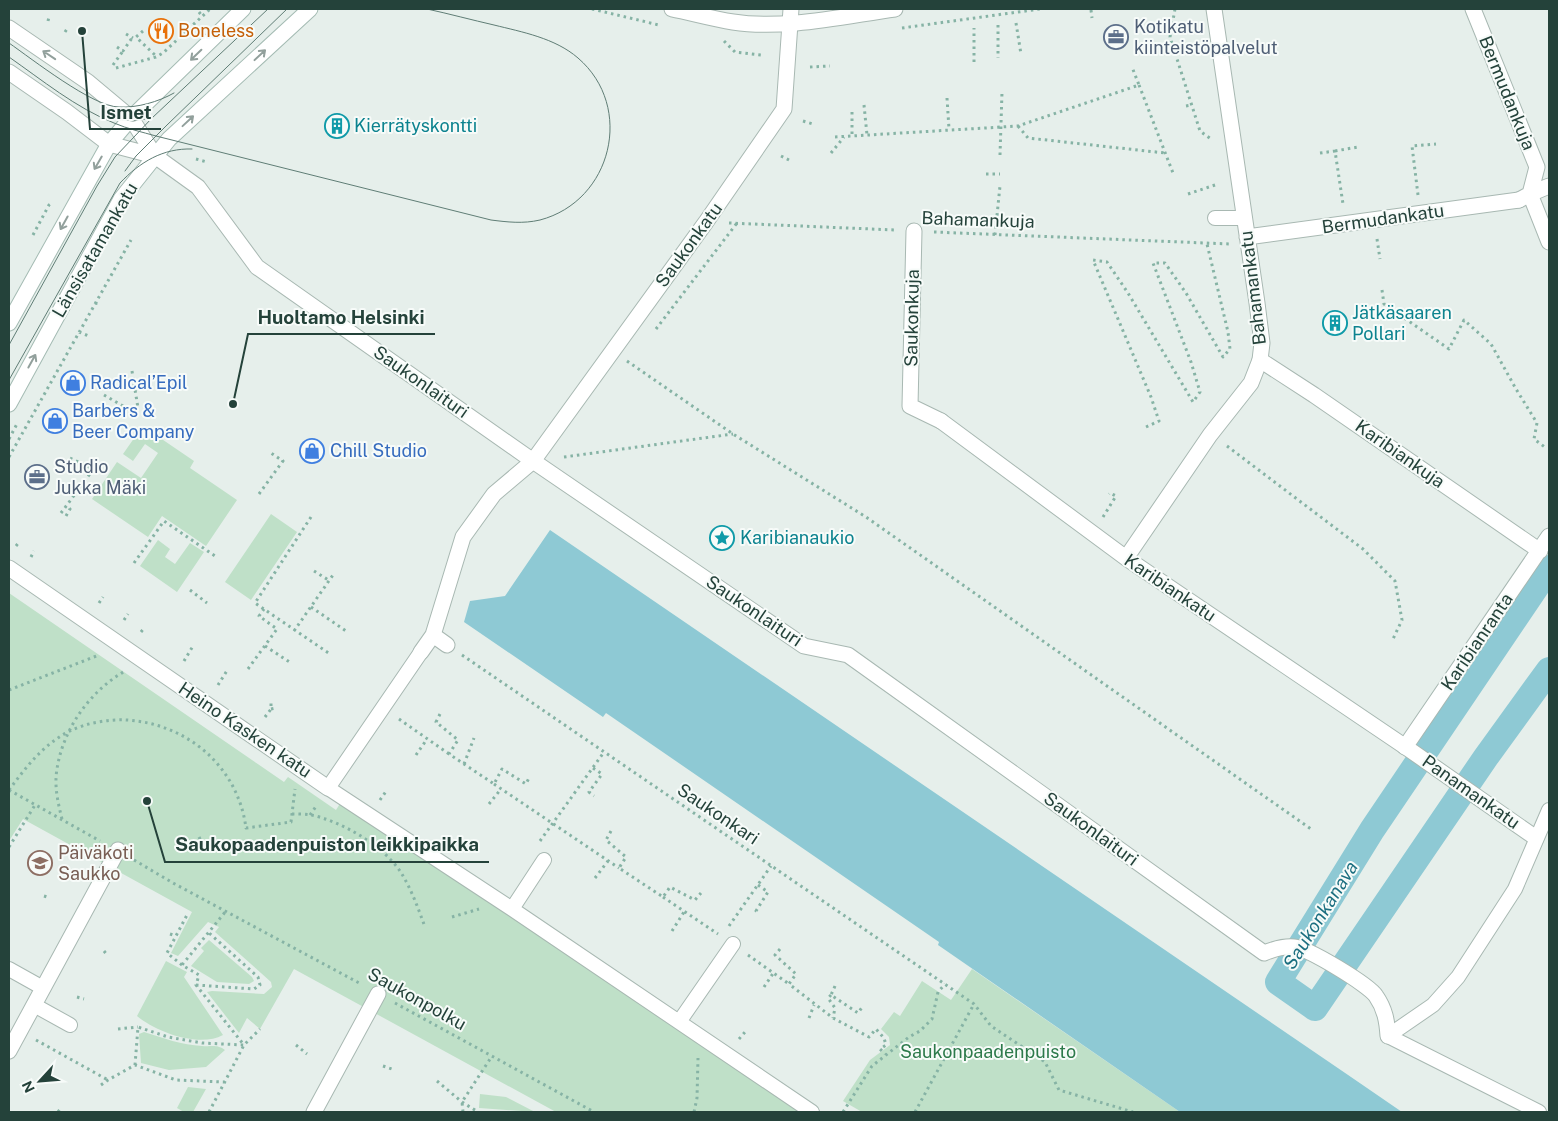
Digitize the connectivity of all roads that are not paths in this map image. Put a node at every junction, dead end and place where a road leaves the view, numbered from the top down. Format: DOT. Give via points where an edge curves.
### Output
graph roads {
  1 [pos="243,9"];
  2 [pos="310,9"];
  3 [pos="672,9"];
  4 [pos="895,9"];
  5 [pos="1214,9"];
  6 [pos="1473,9"];
  7 [pos="791,16"];
  8 [pos="9,28"];
  9 [pos="9,72"];
  10 [pos="131,118"];
  11 [pos="109,144"];
  12 [pos="155,156"];
  13 [pos="1549,186"];
  14 [pos="1525,197"];
  15 [pos="1215,218"];
  16 [pos="1244,218"];
  17 [pos="914,231"];
  18 [pos="1248,241"];
  19 [pos="1549,242"];
  20 [pos="9,323"];
  21 [pos="1260,360"];
  22 [pos="9,404"];
  23 [pos="910,406"];
  24 [pos="533,461"];
  25 [pos="1549,536"];
  26 [pos="1540,551"];
  27 [pos="1126,558"];
  28 [pos="9,568"];
  29 [pos="433,635"];
  30 [pos="447,645"];
  31 [pos="422,652"];
  32 [pos="1408,748"];
  33 [pos="328,788"];
  34 [pos="1549,810"];
  35 [pos="1536,838"];
  36 [pos="118,850"];
  37 [pos="544,860"];
  38 [pos="512,909"];
  39 [pos="733,944"];
  40 [pos="9,969"];
  41 [pos="43,988"];
  42 [pos="378,994"];
  43 [pos="34,1006"];
  44 [pos="679,1022"];
  45 [pos="70,1025"];
  46 [pos="1388,1036"];
  47 [pos="9,1051"];
  48 [pos="314,1112"];
  49 [pos="812,1112"];
  50 [pos="1539,1112"];
  1 -- 10 [label="street, one-way"];
  12 -- 2 [label="street, Länsisatamankatu, one-way" via="168,139"];
  3 -- 7 [label="street" via="734,22"];
  4 -- 7 [label="street"];
  5 -- 16 [label="street, Bahamankatu"];
  6 -- 14 [label="street, Bermudankuja" via="1537,167"];
  7 -- 24 [label="street, Saukonkatu" via="784,109"];
  10 -- 8 [label="street, one-way" via="88,82"];
  9 -- 11 [label="street"];
  10 -- 11 [label="street"];
  10 -- 12 [label="street"];
  11 -- 12 [label="street"];
  11 -- 20 [label="street, one-way"];
  22 -- 12 [label="street, Länsisatamankatu, one-way" via="121,199"];
  12 -- 24 [label="street, Saukonlaituri" via="198,187 257,267"];
  13 -- 14 [label="street, Bermudankatu"];
  14 -- 18 [label="street, Bermudankatu"];
  14 -- 19 [label="street"];
  15 -- 16 [label="lane"];
  16 -- 18 [label="street, Bahamankatu"];
  17 -- 23 [label="street, Saukonkuja"];
  18 -- 21 [label="street, Bahamankatu" via="1262,343"];
  21 -- 26 [label="street, Karibiankuja"];
  21 -- 27 [label="street, Bahamankatu" via="1251,383 1210,435"];
  23 -- 27 [label="street, Karibiankatu" via="941,421"];
  24 -- 29 [label="street, Saukonkatu" via="494,494 462,538"];
  24 -- 46 [label="street, Saukonlaituri" via="804,646 848,655 1264,953 1296,947 1317,955 1359,982 1376,994 1387,1018"];
  25 -- 26 [label="street, Karibianranta"];
  26 -- 32 [label="street, Karibianranta"];
  27 -- 32 [label="street, Karibiankatu"];
  28 -- 33 [label="street, Heino Kasken katu"];
  29 -- 30 [label="street"];
  29 -- 31 [label="street, Heino Kasken katu"];
  31 -- 33 [label="lane, Heino Kasken katu"];
  32 -- 35 [label="street, Panamankatu"];
  33 -- 38 [label="lane"];
  34 -- 35 [label="lane"];
  35 -- 46 [label="lane" via="1515,889 1458,977 1433,1005"];
  36 -- 41 [label="street"];
  37 -- 38 [label="lane"];
  38 -- 44 [label="lane"];
  39 -- 44 [label="lane"];
  40 -- 41 [label="lane"];
  41 -- 43 [label="street"];
  42 -- 48 [label="street"];
  43 -- 45 [label="lane"];
  43 -- 47 [label="street"];
  44 -- 49 [label="lane"];
  46 -- 50 [label="lane"];
}
